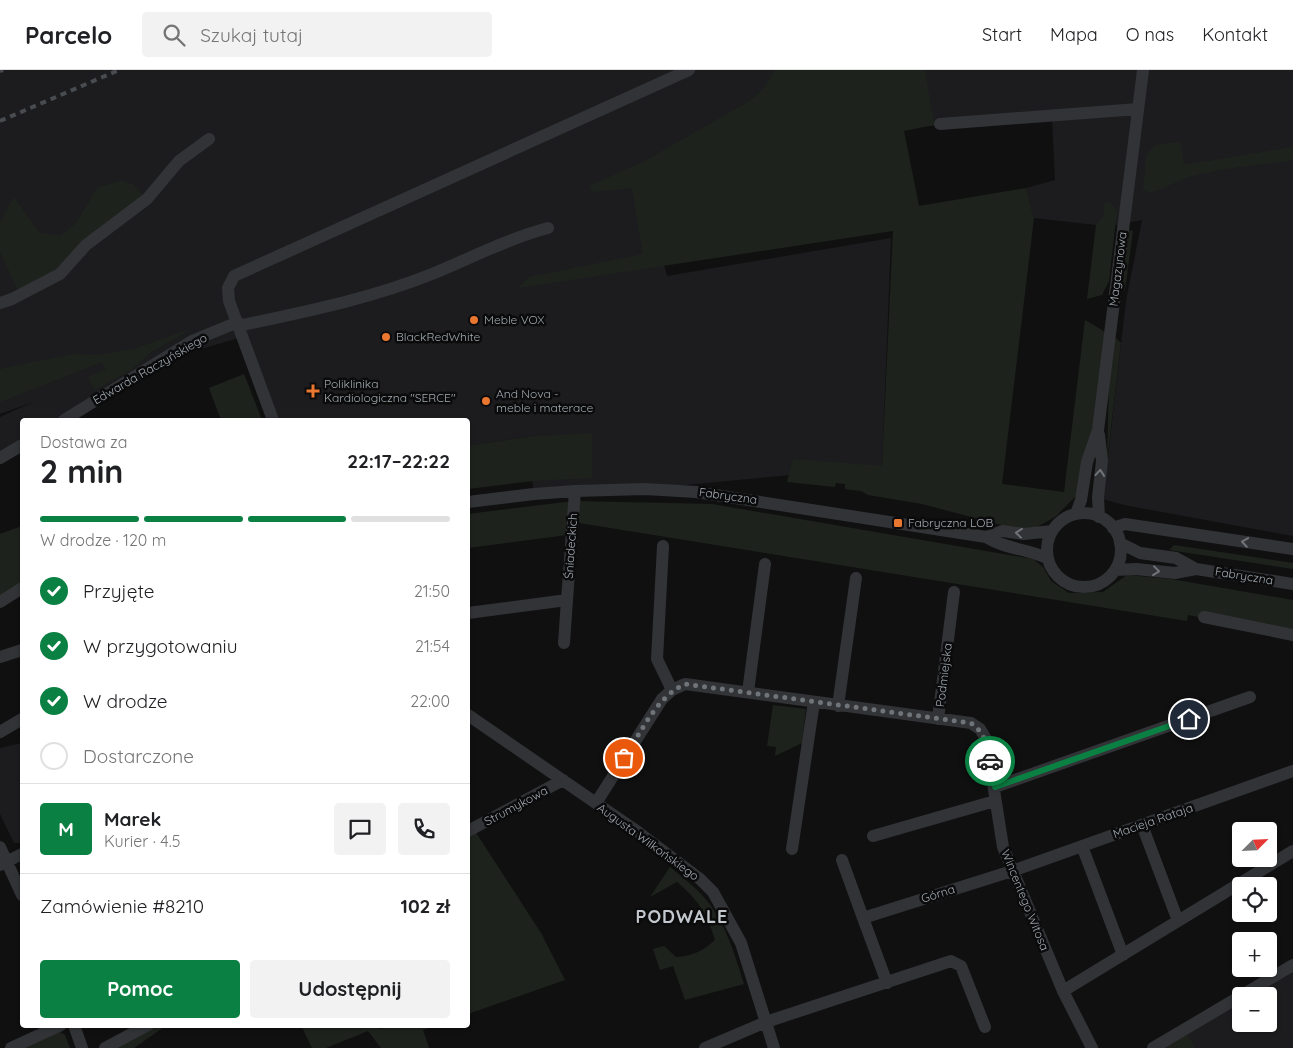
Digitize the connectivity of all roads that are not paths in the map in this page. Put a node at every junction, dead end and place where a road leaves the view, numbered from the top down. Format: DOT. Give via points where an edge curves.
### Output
graph roads {
  1 [pos="689,70"];
  2 [pos="1143,70"];
  3 [pos="1138,109"];
  4 [pos="940,124"];
  5 [pos="209,139"];
  6 [pos="548,228"];
  7 [pos="0,303"];
  8 [pos="238,324"];
  9 [pos="67,418"];
  10 [pos="272,418"];
  11 [pos="1098,430"];
  12 [pos="20,445"];
  13 [pos="0,458"];
  14 [pos="575,491"];
  15 [pos="470,502"];
  16 [pos="1076,514"];
  17 [pos="1099,517"];
  18 [pos="1113,528"];
  19 [pos="1052,531"];
  20 [pos="986,537"];
  21 [pos="1120,543"];
  22 [pos="662,546"];
  23 [pos="1293,549"];
  24 [pos="1047,558"];
  25 [pos="765,564"];
  26 [pos="1196,569"];
  27 [pos="1115,570"];
  28 [pos="856,578"];
  29 [pos="1293,584"];
  30 [pos="20,589"];
  31 [pos="954,592"];
  32 [pos="567,600"];
  33 [pos="0,602"];
  34 [pos="470,613"];
  35 [pos="1204,617"];
  36 [pos="1293,635"];
  37 [pos="564,644"];
  38 [pos="20,651"];
  39 [pos="0,657"];
  40 [pos="672,690"];
  41 [pos="748,692"];
  42 [pos="1250,697"];
  43 [pos="814,702"];
  44 [pos="838,706"];
  45 [pos="470,716"];
  46 [pos="938,718"];
  47 [pos="20,720"];
  48 [pos="0,732"];
  49 [pos="1293,771"];
  50 [pos="563,780"];
  51 [pos="995,787"];
  52 [pos="995,801"];
  53 [pos="596,803"];
  54 [pos="1142,825"];
  55 [pos="470,830"];
  56 [pos="872,836"];
  57 [pos="1082,846"];
  58 [pos="0,848"];
  59 [pos="792,849"];
  60 [pos="1293,851"];
  61 [pos="20,855"];
  62 [pos="842,860"];
  63 [pos="4,864"];
  64 [pos="1012,871"];
  65 [pos="20,892"];
  66 [pos="863,918"];
  67 [pos="1178,921"];
  68 [pos="1123,955"];
  69 [pos="1293,965"];
  70 [pos="887,983"];
  71 [pos="1063,991"];
  72 [pos="766,1022"];
  73 [pos="985,1027"];
  74 [pos="54,1028"];
  75 [pos="75,1028"];
  76 [pos="142,1028"];
  77 [pos="11,1048"];
  78 [pos="82,1048"];
  79 [pos="105,1048"];
  80 [pos="705,1048"];
  81 [pos="774,1048"];
  82 [pos="1092,1048"];
  83 [pos="1153,1048"];
  1 -- 8 [label="street" via="240,272 228,288 229,301"];
  2 -- 3 [label="street, Magazynowa"];
  3 -- 4 [label="street"];
  3 -- 11 [label="street, Magazynowa"];
  5 -- 7 [label="street" via="180,161 147,199 86,246 60,274"];
  6 -- 8 [label="street, Edwarda Raczyńskiego" via="498,244 432,274 344,303"];
  8 -- 9 [label="street, Edwarda Raczyńskiego" via="192,341"];
  8 -- 10 [label="street"];
  11 -- 16 [label="street, Magazynowa" via="1087,462"];
  17 -- 11 [label="street, Magazynowa, one-way" via="1102,461"];
  12 -- 13 [label="street"];
  14 -- 15 [label="street, Fabryczna"];
  14 -- 20 [label="street, Fabryczna" via="645,489 696,492"];
  14 -- 32 [label="street, Śniadeckich"];
  16 -- 17 [label="street"];
  16 -- 19 [label="street" via="1062,520"];
  17 -- 18 [label="street"];
  18 -- 21 [label="street"];
  23 -- 18 [label="street, one-way" via="1125,524"];
  19 -- 20 [label="street, Fabryczna, one-way" via="1024,534 1002,531"];
  19 -- 24 [label="street" via="1047,544"];
  20 -- 24 [label="street, Fabryczna" via="1001,546"];
  21 -- 26 [label="street, Fabryczna" via="1140,553 1176,558"];
  21 -- 27 [label="street" via="1120,557"];
  22 -- 40 [label="street" via="657,659"];
  24 -- 27 [label="street" via="1058,577 1077,587 1099,584"];
  25 -- 41 [label="street"];
  27 -- 26 [label="street, Fabryczna, one-way" via="1175,573"];
  26 -- 29 [label="street, Fabryczna"];
  28 -- 44 [label="street"];
  30 -- 33 [label="street"];
  31 -- 46 [label="street, Podmiejska"];
  32 -- 34 [label="street"];
  32 -- 37 [label="street, Śniadeckich"];
  35 -- 36 [label="street"];
  38 -- 39 [label="street"];
  40 -- 41 [label="street, Podmiejska" via="685,684"];
  40 -- 53 [label="street" via="662,699"];
  41 -- 43 [label="street, Podmiejska"];
  42 -- 51 [label="street"];
  43 -- 44 [label="street, Podmiejska"];
  43 -- 59 [label="street"];
  44 -- 46 [label="street, Podmiejska"];
  45 -- 50 [label="street, Augusta Wilkońskiego"];
  46 -- 51 [label="street, Wincentego Witosa" via="971,723 980,729 986,740"];
  47 -- 48 [label="street"];
  49 -- 54 [label="street, Macieja Rataja"];
  50 -- 53 [label="street, Augusta Wilkońskiego"];
  50 -- 55 [label="street, Strumykowa"];
  51 -- 52 [label="street, Wincentego Witosa"];
  52 -- 56 [label="street"];
  52 -- 64 [label="street, Wincentego Witosa"];
  53 -- 72 [label="street, Augusta Wilkońskiego" via="713,892 741,943"];
  54 -- 57 [label="street, Macieja Rataja"];
  54 -- 67 [label="street"];
  57 -- 64 [label="street, Macieja Rataja"];
  57 -- 68 [label="street"];
  58 -- 63 [label="street"];
  60 -- 67 [label="street"];
  61 -- 63 [label="street"];
  62 -- 66 [label="street"];
  63 -- 65 [label="street"];
  64 -- 66 [label="street, Górna"];
  64 -- 71 [label="street, Wincentego Witosa"];
  66 -- 70 [label="street"];
  67 -- 68 [label="street"];
  68 -- 71 [label="street"];
  69 -- 83 [label="street"];
  70 -- 72 [label="street"];
  70 -- 73 [label="street" via="947,961 955,962 961,966"];
  71 -- 82 [label="street, Wincentego Witosa"];
  72 -- 80 [label="street"];
  72 -- 81 [label="street, Augusta Wilkońskiego"];
  74 -- 77 [label="street"];
  75 -- 78 [label="street"];
  76 -- 79 [label="street"];
}
